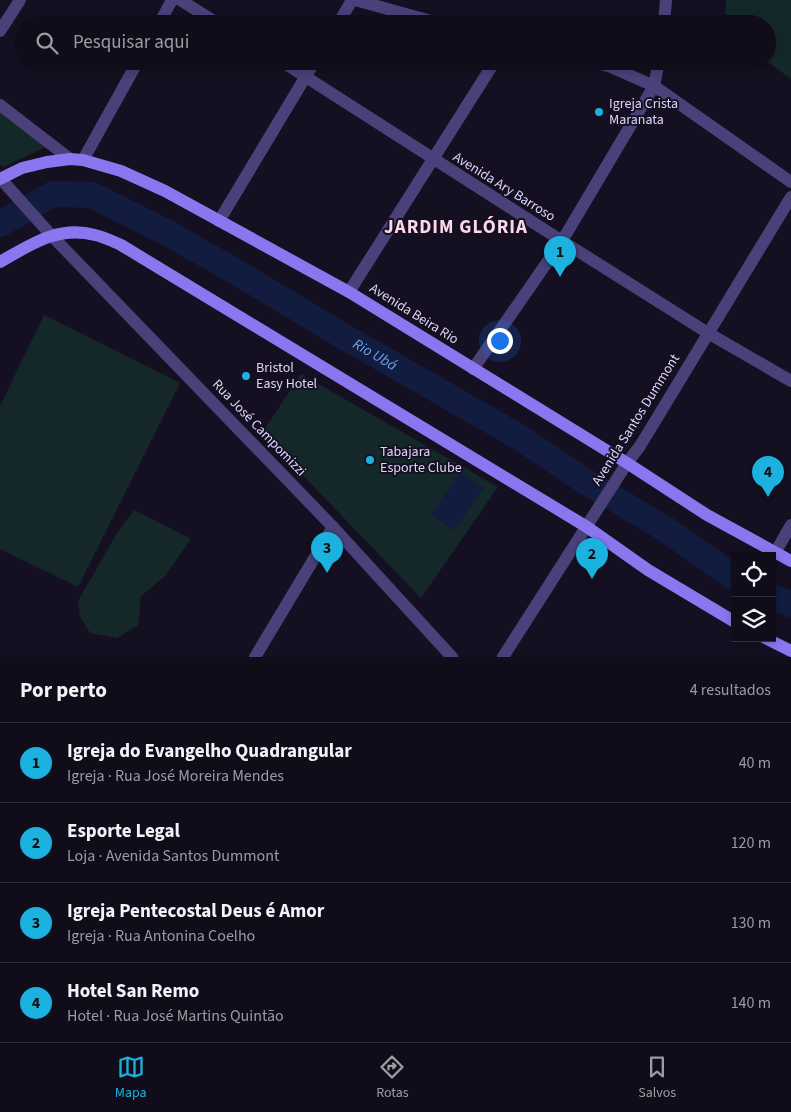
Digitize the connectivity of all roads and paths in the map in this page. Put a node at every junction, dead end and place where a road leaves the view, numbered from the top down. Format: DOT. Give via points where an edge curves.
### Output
graph roads {
  1 [pos="20,0"];
  2 [pos="172,0"];
  3 [pos="180,0"];
  4 [pos="354,0"];
  5 [pos="666,0"];
  6 [pos="163,15"];
  7 [pos="204,15"];
  8 [pos="344,15"];
  9 [pos="409,15"];
  10 [pos="665,15"];
  11 [pos="0,31"];
  12 [pos="133,70"];
  13 [pos="296,70"];
  14 [pos="310,70"];
  15 [pos="489,70"];
  16 [pos="618,70"];
  17 [pos="657,70"];
  18 [pos="306,76"];
  19 [pos="654,86"];
  20 [pos="0,105"];
  21 [pos="70,159"];
  22 [pos="432,159"];
  23 [pos="83,160"];
  24 [pos="0,179"];
  25 [pos="791,182"];
  26 [pos="791,196"];
  27 [pos="219,221"];
  28 [pos="51,235"];
  29 [pos="562,241"];
  30 [pos="0,262"];
  31 [pos="349,292"];
  32 [pos="708,333"];
  33 [pos="473,368"];
  34 [pos="791,380"];
  35 [pos="627,463"];
  36 [pos="791,526"];
  37 [pos="333,527"];
  38 [pos="587,527"];
  39 [pos="773,552"];
  40 [pos="776,552"];
  41 [pos="776,554"];
  42 [pos="791,561"];
  43 [pos="731,620"];
  44 [pos="773,642"];
  45 [pos="791,651"];
  46 [pos="254,657"];
  47 [pos="452,657"];
  48 [pos="503,657"];
  1 -- 11 [label="street"];
  2 -- 6 [label="street"];
  3 -- 7 [label="street"];
  4 -- 8 [label="street"];
  4 -- 9 [label="street"];
  5 -- 10 [label="street"];
  12 -- 23 [label="street"];
  13 -- 18 [label="street, Avenida Ary Barroso"];
  14 -- 18 [label="street"];
  15 -- 22 [label="street"];
  16 -- 19 [label="street"];
  17 -- 19 [label="street"];
  18 -- 22 [label="street, Avenida Ary Barroso"];
  18 -- 27 [label="street"];
  19 -- 25 [label="street"];
  19 -- 29 [label="street"];
  20 -- 21 [label="street"];
  21 -- 23 [label="main road, Avenida Beira Rio"];
  21 -- 24 [label="main road, Avenida Beira Rio" via="22,168"];
  22 -- 29 [label="street, Avenida Ary Barroso"];
  22 -- 31 [label="street"];
  23 -- 27 [label="main road, Avenida Beira Rio" via="121,171 164,190"];
  24 -- 28 [label="street, Rua José Campomizzi"];
  26 -- 32 [label="street, Avenida Santos Dummont"];
  27 -- 31 [label="main road, Avenida Beira Rio"];
  28 -- 30 [label="main road"];
  28 -- 37 [label="street, Rua José Campomizzi"];
  28 -- 38 [label="main road" via="76,232 121,245"];
  29 -- 32 [label="street, Avenida Ary Barroso"];
  29 -- 33 [label="street"];
  31 -- 33 [label="main road, Avenida Beira Rio"];
  32 -- 34 [label="street, Avenida Ary Barroso"];
  32 -- 35 [label="street, Avenida Santos Dummont"];
  33 -- 35 [label="main road, Avenida Beira Rio"];
  35 -- 38 [label="street, Avenida Santos Dummont"];
  35 -- 39 [label="main road, Avenida Beira Rio" via="707,515"];
  36 -- 40 [label="street"];
  37 -- 46 [label="street"];
  37 -- 47 [label="street, Rua José Campomizzi"];
  38 -- 43 [label="main road" via="648,570"];
  38 -- 48 [label="street, Avenida Santos Dummont"];
  41 -- 42 [label="main road, Avenida Beira Rio"];
  44 -- 45 [label="main road"];
}
